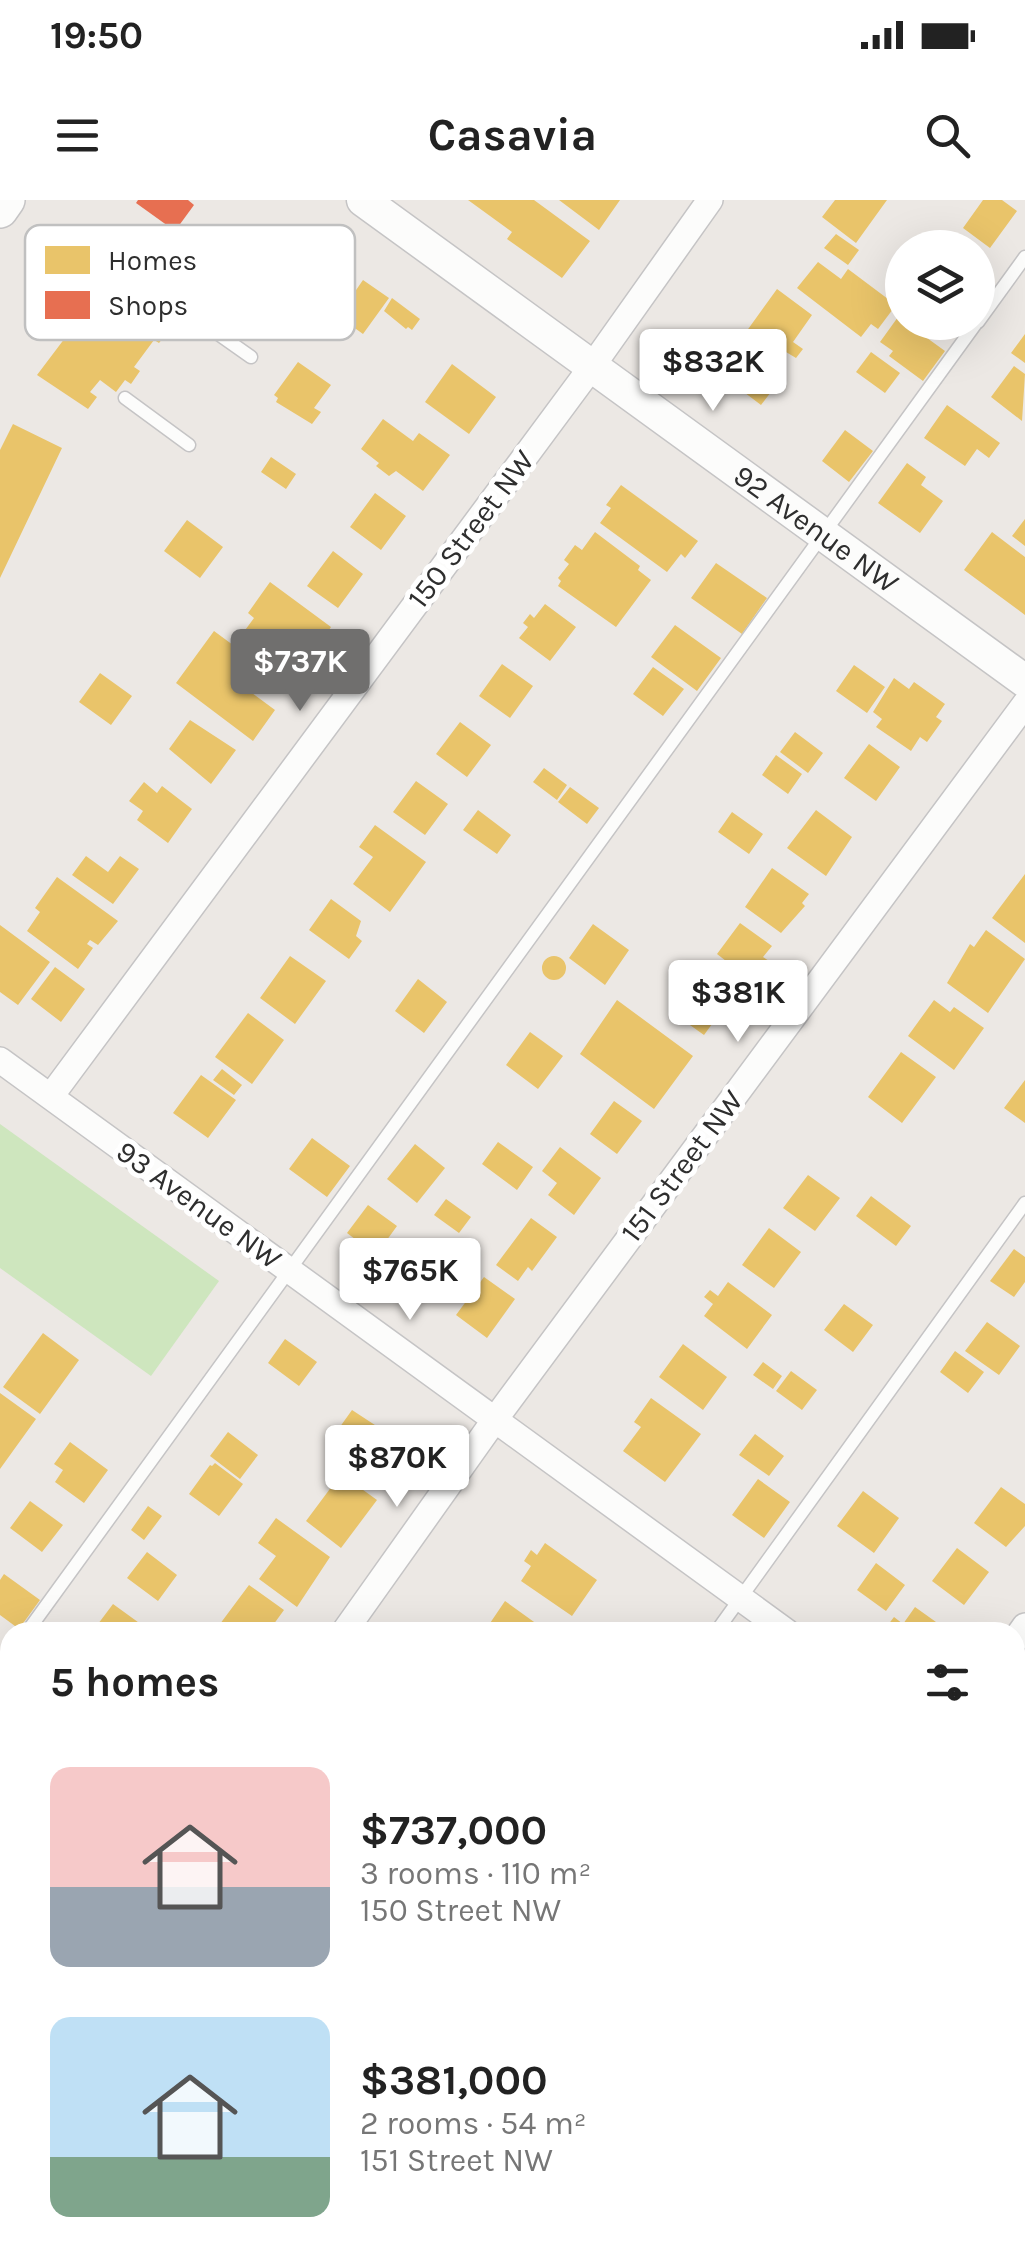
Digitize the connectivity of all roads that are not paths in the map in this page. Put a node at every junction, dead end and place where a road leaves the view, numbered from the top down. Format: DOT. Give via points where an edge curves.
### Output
graph roads {
  1 [pos="7,200"];
  2 [pos="363,200"];
  3 [pos="710,200"];
  4 [pos="0,210"];
  5 [pos="1025,258"];
  6 [pos="995,298"];
  7 [pos="226,340"];
  8 [pos="964,340"];
  9 [pos="251,358"];
  10 [pos="592,365"];
  11 [pos="125,398"];
  12 [pos="189,445"];
  13 [pos="822,534"];
  14 [pos="1025,680"];
  15 [pos="1025,704"];
  16 [pos="0,1060"];
  17 [pos="51,1096"];
  18 [pos="1025,1203"];
  19 [pos="290,1271"];
  20 [pos="496,1418"];
  21 [pos="740,1599"];
  22 [pos="34,1622"];
  23 [pos="351,1622"];
  24 [pos="723,1622"];
  25 [pos="773,1622"];
  1 -- 4 [label="main road"];
  2 -- 10 [label="street, 92 Avenue NW"];
  3 -- 10 [label="street, 150 Street NW"];
  5 -- 6 [label="lane"];
  7 -- 9 [label="lane"];
  8 -- 13 [label="lane"];
  10 -- 13 [label="street, 92 Avenue NW"];
  10 -- 17 [label="street, 150 Street NW"];
  11 -- 12 [label="lane"];
  13 -- 14 [label="street, 92 Avenue NW"];
  13 -- 19 [label="lane"];
  15 -- 20 [label="street, 151 Street NW"];
  16 -- 17 [label="street, 93 Avenue NW"];
  17 -- 19 [label="street, 93 Avenue NW"];
  18 -- 21 [label="lane"];
  19 -- 20 [label="street, 93 Avenue NW"];
  19 -- 22 [label="lane"];
  20 -- 21 [label="street, 93 Avenue NW"];
  20 -- 23 [label="street, 151 Street NW"];
  21 -- 24 [label="lane"];
  21 -- 25 [label="street, 93 Avenue NW"];
}
